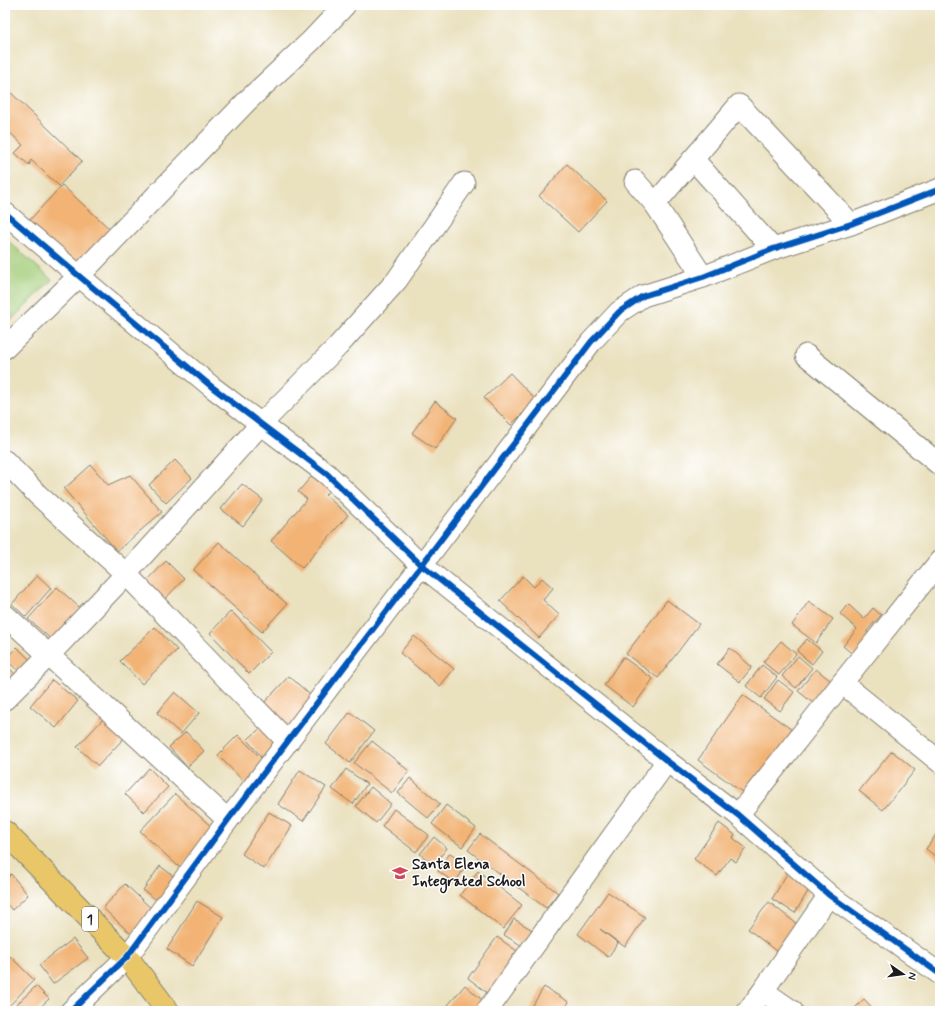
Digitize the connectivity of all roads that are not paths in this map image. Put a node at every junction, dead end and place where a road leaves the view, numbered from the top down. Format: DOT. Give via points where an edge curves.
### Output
graph roads {
  1 [pos="345,5"];
  2 [pos="693,159"];
  3 [pos="636,181"];
  4 [pos="464,183"];
  5 [pos="940,189"];
  6 [pos="655,204"];
  7 [pos="5,213"];
  8 [pos="851,224"];
  9 [pos="773,250"];
  10 [pos="78,276"];
  11 [pos="703,277"];
  12 [pos="5,348"];
  13 [pos="806,355"];
  14 [pos="260,424"];
  15 [pos="5,461"];
  16 [pos="940,465"];
  17 [pos="940,561"];
  18 [pos="421,565"];
  19 [pos="126,574"];
  20 [pos="5,615"];
  21 [pos="49,655"];
  22 [pos="842,683"];
  23 [pos="5,699"];
  24 [pos="288,742"];
  25 [pos="667,761"];
  26 [pos="940,762"];
  27 [pos="738,815"];
  28 [pos="228,820"];
  29 [pos="5,832"];
  30 [pos="829,895"];
  31 [pos="127,957"];
  32 [pos="940,974"];
  33 [pos="763,991"];
  34 [pos="71,1011"];
  35 [pos="168,1011"];
  36 [pos="487,1011"];
  37 [pos="748,1011"];
  38 [pos="792,1011"];
  1 -- 10 [label="street" via="248,100"];
  2 -- 6 [label="street"];
  2 -- 8 [label="street" via="739,105"];
  2 -- 9 [label="street"];
  3 -- 6 [label="street"];
  4 -- 14 [label="street" via="397,280 338,346"];
  5 -- 8 [label="street"];
  6 -- 11 [label="street"];
  7 -- 10 [label="street"];
  8 -- 9 [label="street"];
  9 -- 11 [label="street"];
  10 -- 12 [label="street"];
  10 -- 14 [label="street"];
  11 -- 18 [label="street" via="643,296 619,312 591,342"];
  13 -- 16 [label="street"];
  14 -- 18 [label="street" via="327,474"];
  14 -- 19 [label="street"];
  15 -- 19 [label="street" via="38,495"];
  17 -- 22 [label="street"];
  18 -- 24 [label="street"];
  18 -- 25 [label="street"];
  19 -- 21 [label="street"];
  19 -- 24 [label="street"];
  20 -- 21 [label="street"];
  21 -- 23 [label="street"];
  21 -- 28 [label="street"];
  22 -- 26 [label="street"];
  22 -- 27 [label="street"];
  24 -- 28 [label="street"];
  25 -- 27 [label="street"];
  25 -- 36 [label="street"];
  27 -- 30 [label="street"];
  28 -- 31 [label="street"];
  29 -- 31 [label="highway, 1"];
  30 -- 32 [label="street"];
  30 -- 33 [label="street"];
  31 -- 34 [label="street"];
  31 -- 35 [label="highway, 1"];
  33 -- 37 [label="street"];
  33 -- 38 [label="street"];
}
